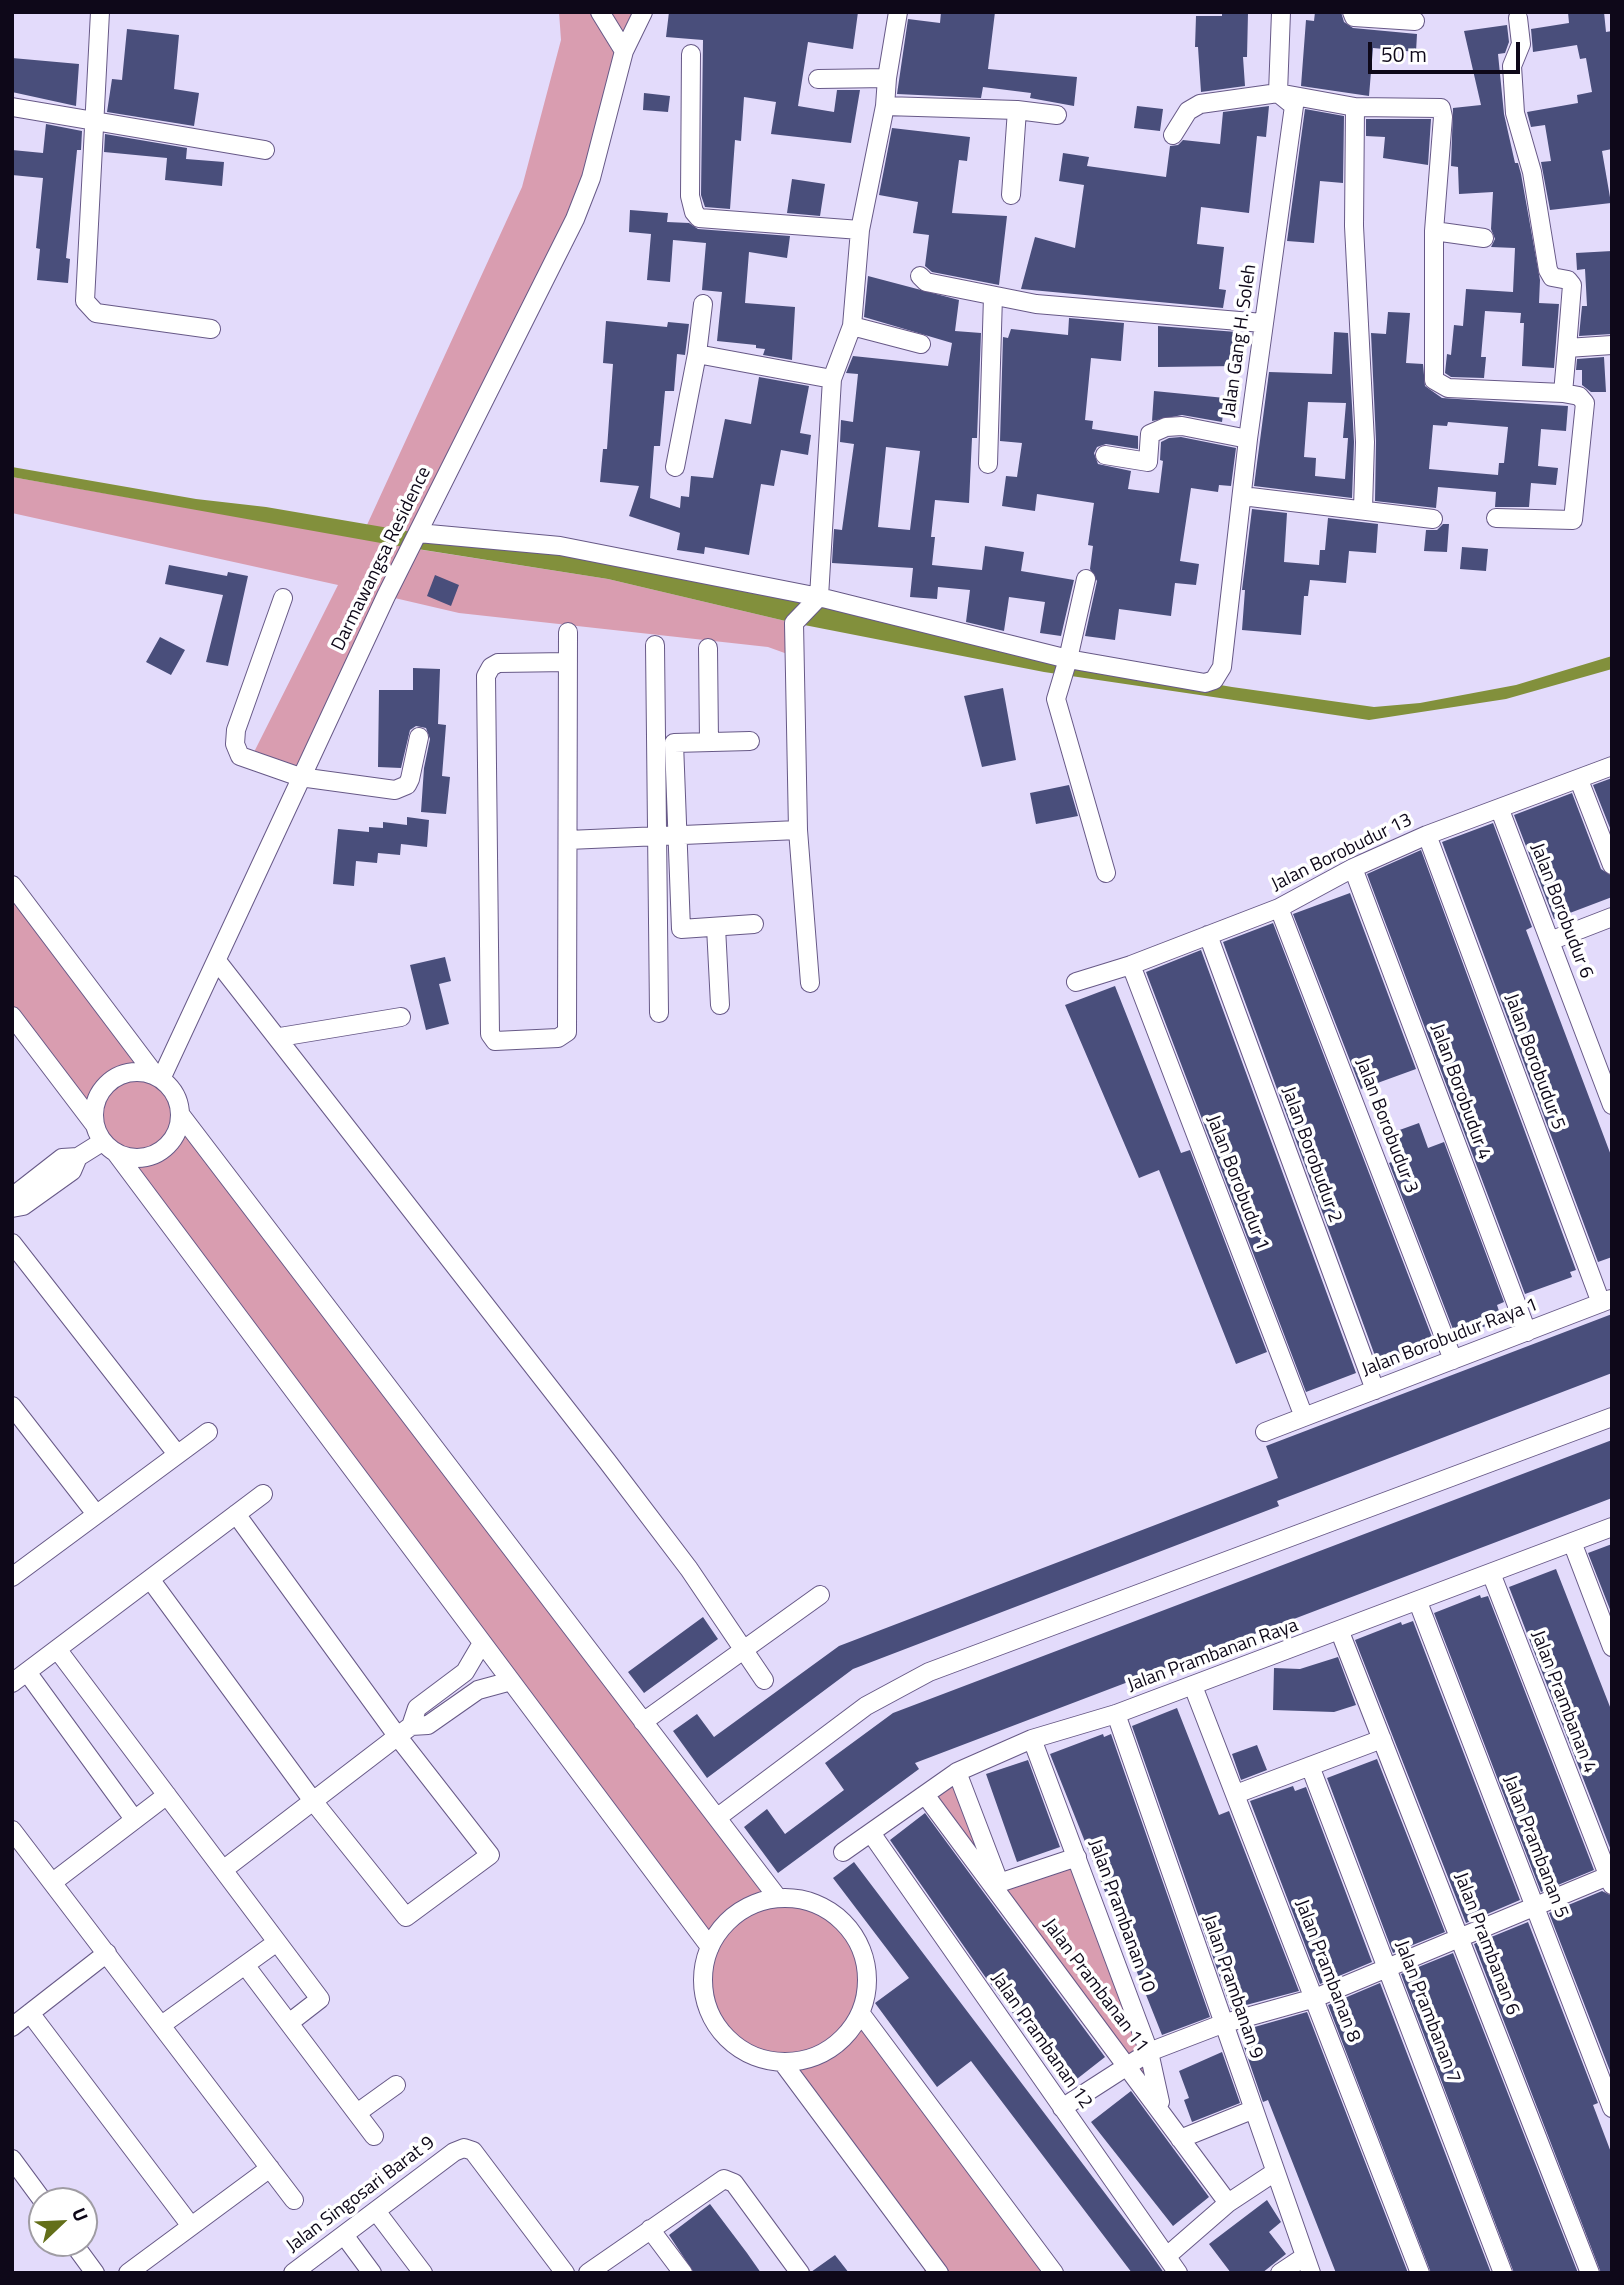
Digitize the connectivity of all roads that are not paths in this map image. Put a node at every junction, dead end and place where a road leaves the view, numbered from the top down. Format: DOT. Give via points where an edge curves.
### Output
graph roads {
  1 [pos="100,12"];
  2 [pos="600,12"];
  3 [pos="643,12"];
  4 [pos="898,12"];
  5 [pos="1281,12"];
  6 [pos="1352,12"];
  7 [pos="1518,18"];
  8 [pos="1415,21"];
  9 [pos="624,51"];
  10 [pos="691,54"];
  11 [pos="887,78"];
  12 [pos="818,79"];
  13 [pos="1278,93"];
  14 [pos="886,106"];
  15 [pos="12,107"];
  16 [pos="1355,107"];
  17 [pos="1017,110"];
  18 [pos="1057,115"];
  19 [pos="94,120"];
  20 [pos="1173,135"];
  21 [pos="265,150"];
  22 [pos="1011,195"];
  23 [pos="860,230"];
  24 [pos="1434,231"];
  25 [pos="1484,238"];
  26 [pos="920,276"];
  27 [pos="993,296"];
  28 [pos="703,304"];
  29 [pos="1263,323"];
  30 [pos="852,326"];
  31 [pos="211,329"];
  32 [pos="921,344"];
  33 [pos="1612,345"];
  34 [pos="1567,348"];
  35 [pos="697,354"];
  36 [pos="832,379"];
  37 [pos="1563,393"];
  38 [pos="1248,439"];
  39 [pos="1105,455"];
  40 [pos="988,464"];
  41 [pos="676,467"];
  42 [pos="1242,496"];
  43 [pos="1363,509"];
  44 [pos="1496,518"];
  45 [pos="1433,519"];
  46 [pos="418,533"];
  47 [pos="1086,579"];
  48 [pos="819,597"];
  49 [pos="283,598"];
  50 [pos="568,632"];
  51 [pos="655,645"];
  52 [pos="708,648"];
  53 [pos="1068,659"];
  54 [pos="568,662"];
  55 [pos="419,737"];
  56 [pos="750,741"];
  57 [pos="709,742"];
  58 [pos="1612,766"];
  59 [pos="300,777"];
  60 [pos="1578,780"];
  61 [pos="1500,810"];
  62 [pos="798,830"];
  63 [pos="677,835"];
  64 [pos="1427,835"];
  65 [pos="658,836"];
  66 [pos="568,840"];
  67 [pos="1612,865"];
  68 [pos="1353,867"];
  69 [pos="1106,873"];
  70 [pos="12,885"];
  71 [pos="1279,908"];
  72 [pos="1612,917"];
  73 [pos="754,924"];
  74 [pos="716,927"];
  75 [pos="1208,935"];
  76 [pos="1550,941"];
  77 [pos="217,961"];
  78 [pos="1130,965"];
  79 [pos="1076,982"];
  80 [pos="810,984"];
  81 [pos="720,1005"];
  82 [pos="659,1013"];
  83 [pos="12,1016"];
  84 [pos="401,1017"];
  85 [pos="280,1037"];
  86 [pos="158,1077"];
  87 [pos="1612,1105"];
  88 [pos="180,1114"];
  89 [pos="94,1124"];
  90 [pos="109,1147"];
  91 [pos="78,1157"];
  92 [pos="12,1197"];
  93 [pos="12,1208"];
  94 [pos="12,1243"];
  95 [pos="1606,1301"];
  96 [pos="1527,1332"];
  97 [pos="1454,1360"];
  98 [pos="1375,1390"];
  99 [pos="12,1406"];
  100 [pos="1304,1417"];
  101 [pos="1612,1417"];
  102 [pos="208,1432"];
  103 [pos="1265,1432"];
  104 [pos="177,1454"];
  105 [pos="263,1493"];
  106 [pos="96,1514"];
  107 [pos="236,1514"];
  108 [pos="1612,1527"];
  109 [pos="1572,1542"];
  110 [pos="1491,1573"];
  111 [pos="12,1577"];
  112 [pos="150,1578"];
  113 [pos="820,1595"];
  114 [pos="1418,1602"];
  115 [pos="1340,1632"];
  116 [pos="482,1643"];
  117 [pos="1612,1647"];
  118 [pos="57,1648"];
  119 [pos="744,1650"];
  120 [pos="465,1672"];
  121 [pos="19,1677"];
  122 [pos="764,1680"];
  123 [pos="511,1681"];
  124 [pos="1193,1686"];
  125 [pos="478,1690"];
  126 [pos="1116,1714"];
  127 [pos="643,1722"];
  128 [pos="405,1731"];
  129 [pos="1382,1739"];
  130 [pos="1032,1740"];
  131 [pos="1310,1766"];
  132 [pos="957,1772"];
  133 [pos="167,1794"];
  134 [pos="1236,1794"];
  135 [pos="926,1796"];
  136 [pos="313,1801"];
  137 [pos="718,1817"];
  138 [pos="134,1819"];
  139 [pos="12,1830"];
  140 [pos="871,1833"];
  141 [pos="843,1852"];
  142 [pos="1077,1857"];
  143 [pos="223,1870"];
  144 [pos="1610,1880"];
  145 [pos="53,1882"];
  146 [pos="996,1884"];
  147 [pos="778,1898"];
  148 [pos="1535,1907"];
  149 [pos="1461,1937"];
  150 [pos="277,1942"];
  151 [pos="710,1947"];
  152 [pos="107,1952"];
  153 [pos="245,1965"];
  154 [pos="1388,1968"];
  155 [pos="1315,1998"];
  156 [pos="30,2013"];
  157 [pos="861,2014"];
  158 [pos="289,2023"];
  159 [pos="163,2024"];
  160 [pos="1222,2024"];
  161 [pos="12,2027"];
  162 [pos="1149,2052"];
  163 [pos="783,2063"];
  164 [pos="1126,2064"];
  165 [pos="396,2085"];
  166 [pos="1062,2108"];
  167 [pos="1612,2108"];
  168 [pos="1162,2109"];
  169 [pos="1252,2110"];
  170 [pos="357,2113"];
  171 [pos="374,2136"];
  172 [pos="1180,2139"];
  173 [pos="12,2159"];
  174 [pos="270,2168"];
  175 [pos="1275,2172"];
  176 [pos="33,2187"];
  177 [pos="294,2200"];
  178 [pos="1228,2203"];
  179 [pos="376,2211"];
  180 [pos="191,2226"];
  181 [pos="650,2229"];
  182 [pos="344,2235"];
  183 [pos="1167,2256"];
  184 [pos="83,2257"];
  185 [pos="1307,2265"];
  186 [pos="931,2268"];
  187 [pos="95,2273"];
  188 [pos="128,2273"];
  189 [pos="293,2273"];
  190 [pos="372,2273"];
  191 [pos="423,2273"];
  192 [pos="565,2273"];
  193 [pos="588,2273"];
  194 [pos="683,2273"];
  195 [pos="800,2273"];
  196 [pos="1054,2273"];
  197 [pos="1178,2273"];
  198 [pos="1280,2273"];
  199 [pos="1420,2273"];
  200 [pos="1503,2273"];
  201 [pos="1590,2273"];
  1 -- 19 [label="street"];
  2 -- 9 [label="street"];
  3 -- 9 [label="street, Darmawangsa Residence"];
  4 -- 11 [label="street"];
  5 -- 13 [label="street, Jalan Gang H. Soleh"];
  6 -- 8 [label="street" via="1354,17"];
  7 -- 34 [label="street" via="1521,39 1513,61 1515,113 1532,172 1548,270 1552,277 1572,285"];
  9 -- 46 [label="street, Darmawangsa Residence" via="591,177 575,219"];
  10 -- 23 [label="street" via="691,196 699,218"];
  11 -- 12 [label="street"];
  11 -- 14 [label="street"];
  13 -- 16 [label="street"];
  13 -- 20 [label="street" via="1200,104 1188,111"];
  13 -- 29 [label="street, Jalan Gang H. Soleh" via="1294,106"];
  14 -- 17 [label="street"];
  14 -- 23 [label="street"];
  15 -- 19 [label="street"];
  16 -- 24 [label="street" via="1434,106 1443,111"];
  16 -- 43 [label="street"];
  17 -- 18 [label="street"];
  17 -- 22 [label="street"];
  19 -- 21 [label="street"];
  19 -- 31 [label="street" via="84,290 87,306 96,313"];
  23 -- 30 [label="street"];
  24 -- 25 [label="street"];
  24 -- 37 [label="street" via="1434,380 1448,388"];
  26 -- 27 [label="street" via="926,282"];
  27 -- 29 [label="street" via="1080,309"];
  27 -- 40 [label="street"];
  28 -- 35 [label="street"];
  29 -- 38 [label="street, Jalan Gang H. Soleh"];
  30 -- 32 [label="street"];
  30 -- 36 [label="street"];
  33 -- 34 [label="street"];
  34 -- 37 [label="street"];
  35 -- 36 [label="street"];
  35 -- 41 [label="street"];
  36 -- 48 [label="street"];
  37 -- 44 [label="street" via="1579,396 1585,403 1573,520"];
  38 -- 39 [label="street" via="1166,427 1150,434 1148,462"];
  38 -- 42 [label="street, Jalan Gang H. Soleh"];
  42 -- 43 [label="street"];
  42 -- 53 [label="street, Jalan Gang H. Soleh" via="1222,667 1214,680 1205,683"];
  43 -- 45 [label="street"];
  46 -- 48 [label="street" via="560,546"];
  46 -- 59 [label="street, Darmawangsa Residence"];
  47 -- 53 [label="street"];
  48 -- 53 [label="street"];
  48 -- 62 [label="street" via="794,623"];
  49 -- 59 [label="street" via="234,737 243,759"];
  50 -- 54 [label="street"];
  51 -- 65 [label="street"];
  52 -- 57 [label="street"];
  53 -- 69 [label="street" via="1056,699"];
  54 -- 66 [label="street"];
  54 -- 66 [label="street" via="498,663 486,676 490,1034 495,1041 558,1038 567,1032"];
  55 -- 59 [label="street" via="410,779 402,788"];
  56 -- 57 [label="street"];
  57 -- 63 [label="street" via="674,743"];
  58 -- 60 [label="street, Jalan Borobudur 13"];
  59 -- 77 [label="street, Darmawangsa Residence"];
  60 -- 61 [label="street, Jalan Borobudur 13"];
  60 -- 67 [label="street"];
  61 -- 64 [label="street, Jalan Borobudur 13"];
  61 -- 76 [label="street, Jalan Borobudur 6"];
  62 -- 63 [label="street"];
  62 -- 80 [label="street"];
  63 -- 65 [label="street"];
  63 -- 74 [label="street" via="681,929"];
  64 -- 68 [label="street, Jalan Borobudur 13"];
  64 -- 95 [label="street, Jalan Borobudur 5"];
  65 -- 66 [label="street"];
  65 -- 82 [label="street"];
  68 -- 71 [label="street, Jalan Borobudur 13"];
  68 -- 96 [label="street, Jalan Borobudur 4"];
  70 -- 86 [label="street"];
  71 -- 75 [label="street, Jalan Borobudur 13"];
  71 -- 97 [label="street, Jalan Borobudur 3"];
  72 -- 76 [label="street"];
  73 -- 74 [label="street"];
  74 -- 81 [label="street"];
  75 -- 78 [label="street, Jalan Borobudur 13"];
  75 -- 98 [label="street, Jalan Borobudur 2"];
  76 -- 87 [label="street, Jalan Borobudur 6"];
  77 -- 85 [label="street"];
  77 -- 86 [label="street, Darmawangsa Residence"];
  78 -- 79 [label="street, Jalan Borobudur 13"];
  78 -- 100 [label="street, Jalan Borobudur 1"];
  83 -- 89 [label="street"];
  84 -- 85 [label="street"];
  85 -- 119 [label="street" via="689,1569"];
  86 -- 88 [label="street" via="173,1091"];
  86 -- 89 [label="street" via="146,1072 124,1073 106,1084 95,1103"];
  88 -- 90 [label="street" via="174,1138 157,1154 133,1159"];
  88 -- 127 [label="street"];
  89 -- 90 [label="street"];
  90 -- 91 [label="street"];
  90 -- 116 [label="street"];
  91 -- 92 [label="street" via="62,1158"];
  91 -- 93 [label="street" via="72,1171 23,1206"];
  94 -- 104 [label="street"];
  95 -- 96 [label="street, Jalan Borobudur Raya 1"];
  96 -- 97 [label="street, Jalan Borobudur Raya 1"];
  97 -- 98 [label="street, Jalan Borobudur Raya 1"];
  98 -- 100 [label="street, Jalan Borobudur Raya 1"];
  99 -- 106 [label="street"];
  100 -- 103 [label="street, Jalan Borobudur Raya 1"];
  101 -- 137 [label="street" via="929,1672 866,1706"];
  102 -- 104 [label="street"];
  104 -- 106 [label="street"];
  105 -- 107 [label="street"];
  106 -- 111 [label="street"];
  107 -- 112 [label="street"];
  107 -- 128 [label="street"];
  108 -- 109 [label="street, Jalan Prambanan Raya"];
  109 -- 110 [label="street, Jalan Prambanan Raya"];
  109 -- 117 [label="street"];
  110 -- 114 [label="street, Jalan Prambanan Raya"];
  110 -- 144 [label="street, Jalan Prambanan 4"];
  112 -- 118 [label="street"];
  112 -- 136 [label="street"];
  113 -- 119 [label="street"];
  114 -- 115 [label="street, Jalan Prambanan Raya"];
  114 -- 148 [label="street, Jalan Prambanan 5"];
  115 -- 124 [label="street, Jalan Prambanan Raya"];
  115 -- 129 [label="street, Jalan Prambanan 6"];
  116 -- 120 [label="street"];
  116 -- 123 [label="street"];
  118 -- 121 [label="street"];
  118 -- 133 [label="street"];
  119 -- 122 [label="street"];
  119 -- 127 [label="street"];
  120 -- 125 [label="street"];
  120 -- 128 [label="street" via="417,1708"];
  121 -- 138 [label="street"];
  123 -- 125 [label="street"];
  123 -- 151 [label="street"];
  124 -- 126 [label="street, Jalan Prambanan Raya"];
  124 -- 134 [label="street, Jalan Prambanan 8"];
  125 -- 128 [label="street" via="428,1726"];
  126 -- 130 [label="street, Jalan Prambanan Raya"];
  126 -- 160 [label="street, Jalan Prambanan 9"];
  127 -- 137 [label="street"];
  128 -- 136 [label="street"];
  128 -- 136 [label="street" via="494,1852 406,1917"];
  129 -- 131 [label="street"];
  129 -- 149 [label="street, Jalan Prambanan 6"];
  130 -- 132 [label="street, Jalan Prambanan Raya"];
  130 -- 142 [label="street, Jalan Prambanan 10"];
  131 -- 134 [label="street"];
  131 -- 154 [label="street, Jalan Prambanan 7"];
  132 -- 135 [label="street, Jalan Prambanan Raya"];
  132 -- 146 [label="street"];
  133 -- 138 [label="street"];
  133 -- 143 [label="street"];
  134 -- 155 [label="street, Jalan Prambanan 8"];
  135 -- 140 [label="street, Jalan Prambanan Raya"];
  135 -- 146 [label="street, Jalan Prambanan 11"];
  136 -- 143 [label="street"];
  137 -- 147 [label="street"];
  138 -- 145 [label="street"];
  139 -- 145 [label="street"];
  140 -- 141 [label="street, Jalan Prambanan Raya"];
  140 -- 166 [label="street, Jalan Prambanan 12"];
  142 -- 146 [label="street"];
  142 -- 162 [label="street, Jalan Prambanan 10"];
  143 -- 150 [label="street"];
  144 -- 148 [label="street"];
  145 -- 152 [label="street"];
  146 -- 164 [label="street, Jalan Prambanan 11"];
  147 -- 151 [label="street" via="734,1915"];
  147 -- 157 [label="street" via="808,1901 847,1926 867,1968"];
  148 -- 149 [label="street"];
  148 -- 167 [label="street, Jalan Prambanan 5"];
  149 -- 154 [label="street"];
  149 -- 201 [label="street, Jalan Prambanan 6"];
  150 -- 153 [label="street"];
  150 -- 158 [label="street" via="320,1999"];
  151 -- 163 [label="street" via="703,1978 708,2010 716,2024 738,2048"];
  152 -- 156 [label="street"];
  152 -- 159 [label="street"];
  153 -- 158 [label="street"];
  153 -- 159 [label="street"];
  154 -- 155 [label="street"];
  154 -- 200 [label="street, Jalan Prambanan 7"];
  155 -- 160 [label="street"];
  155 -- 199 [label="street, Jalan Prambanan 8"];
  156 -- 161 [label="street"];
  156 -- 180 [label="street"];
  157 -- 163 [label="street" via="830,2050 815,2058"];
  157 -- 196 [label="street"];
  158 -- 170 [label="street"];
  159 -- 174 [label="street"];
  160 -- 162 [label="street"];
  160 -- 169 [label="street, Jalan Prambanan 9"];
  162 -- 164 [label="street"];
  162 -- 168 [label="street, Jalan Prambanan 10"];
  163 -- 186 [label="street"];
  164 -- 166 [label="street"];
  164 -- 168 [label="street, Jalan Prambanan 11"];
  165 -- 170 [label="street"];
  166 -- 183 [label="street, Jalan Prambanan 12"];
  168 -- 172 [label="street, Jalan Prambanan 11"];
  169 -- 172 [label="street"];
  169 -- 175 [label="street, Jalan Prambanan 9"];
  170 -- 171 [label="street"];
  172 -- 178 [label="street, Jalan Prambanan 11"];
  173 -- 176 [label="street"];
  174 -- 177 [label="street"];
  174 -- 180 [label="street"];
  175 -- 178 [label="street"];
  175 -- 185 [label="street, Jalan Prambanan 9"];
  178 -- 183 [label="street"];
  179 -- 182 [label="street, Jalan Singosari Barat 9"];
  179 -- 191 [label="street"];
  179 -- 192 [label="street, Jalan Singosari Barat 9" via="454,2151 474,2151"];
  180 -- 188 [label="street"];
  181 -- 193 [label="street"];
  181 -- 194 [label="street"];
  181 -- 195 [label="street" via="724,2179 734,2183"];
  182 -- 189 [label="street, Jalan Singosari Barat 9"];
  182 -- 190 [label="street"];
  183 -- 197 [label="street, Jalan Prambanan 12"];
  184 -- 187 [label="street"];
  185 -- 198 [label="street"];
}
